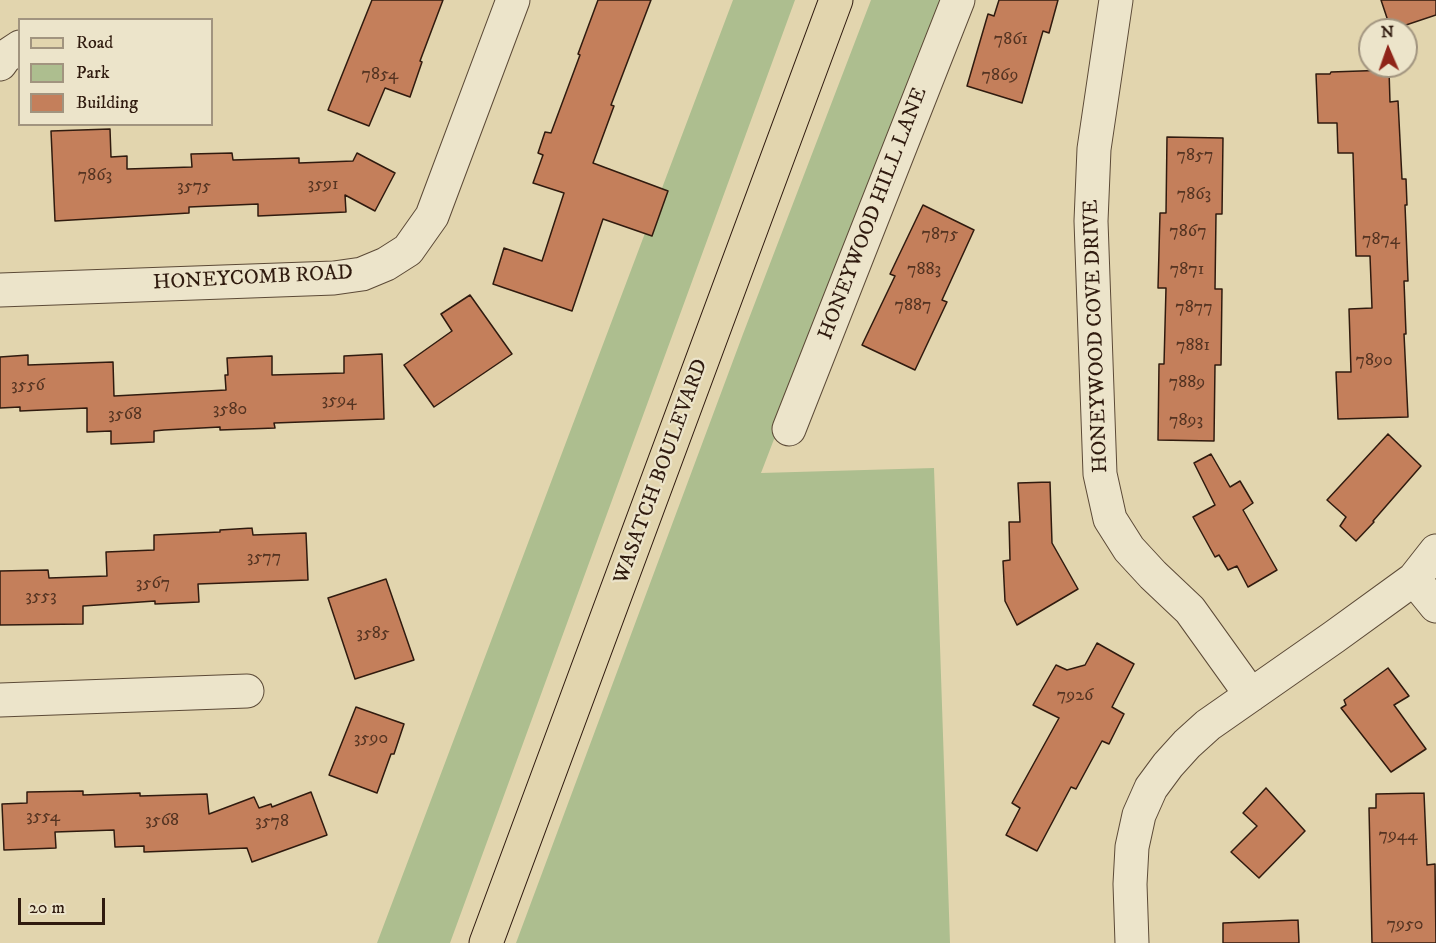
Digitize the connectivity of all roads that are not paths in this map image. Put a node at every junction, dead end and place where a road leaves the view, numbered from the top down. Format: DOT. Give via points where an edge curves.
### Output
graph roads {
  1 [pos="513,0"];
  2 [pos="836,0"];
  3 [pos="958,0"];
  4 [pos="1116,0"];
  5 [pos="18,48"];
  6 [pos="0,64"];
  7 [pos="0,290"];
  8 [pos="789,429"];
  9 [pos="1436,551"];
  10 [pos="1414,579"];
  11 [pos="1436,606"];
  12 [pos="247,691"];
  13 [pos="1251,695"];
  14 [pos="0,700"];
  15 [pos="486,943"];
  16 [pos="1132,943"];
  1 -- 7 [label="street, HONEYCOMB ROAD" via="432,216 408,250 386,264 362,274 334,278"];
  2 -- 15 [label="main road, WASATCH BOULEVARD"];
  3 -- 8 [label="street, HONEYWOOD HILL LANE"];
  4 -- 13 [label="street, HONEYWOOD COVE DRIVE" via="1094,149 1091,221 1100,474 1110,519 1129,549 1190,610"];
  5 -- 6 [label="street"];
  9 -- 10 [label="street"];
  10 -- 11 [label="street"];
  10 -- 13 [label="street"];
  12 -- 14 [label="street"];
  13 -- 16 [label="street" via="1187,744 1151,788 1139,815 1132,847"];
}
